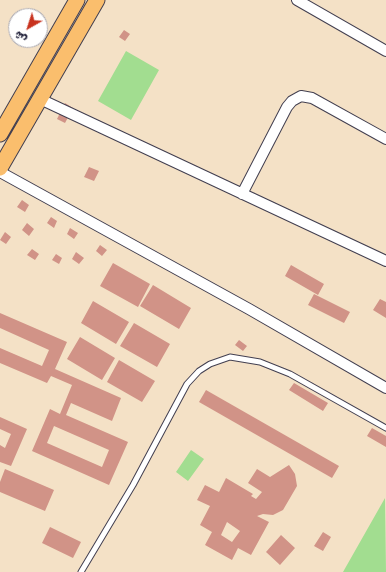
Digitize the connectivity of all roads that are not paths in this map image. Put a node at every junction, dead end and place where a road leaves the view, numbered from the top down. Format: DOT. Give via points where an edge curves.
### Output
graph roads {
  1 [pos="77,0"];
  2 [pos="97,0"];
  3 [pos="297,0"];
  4 [pos="386,51"];
  5 [pos="40,99"];
  6 [pos="0,134"];
  7 [pos="386,139"];
  8 [pos="0,168"];
  9 [pos="0,172"];
  10 [pos="242,194"];
  11 [pos="386,261"];
  12 [pos="386,388"];
  13 [pos="386,428"];
  14 [pos="81,572"];
  1 -- 6 [label="main road"];
  2 -- 5 [label="main road"];
  3 -- 4 [label="street"];
  5 -- 8 [label="main road"];
  5 -- 10 [label="street"];
  7 -- 10 [label="street" via="312,98 301,96 287,107"];
  9 -- 12 [label="street" via="249,309"];
  10 -- 11 [label="street"];
  13 -- 14 [label="lane" via="290,374 260,362 230,357 210,364 187,384 133,484"];
}
